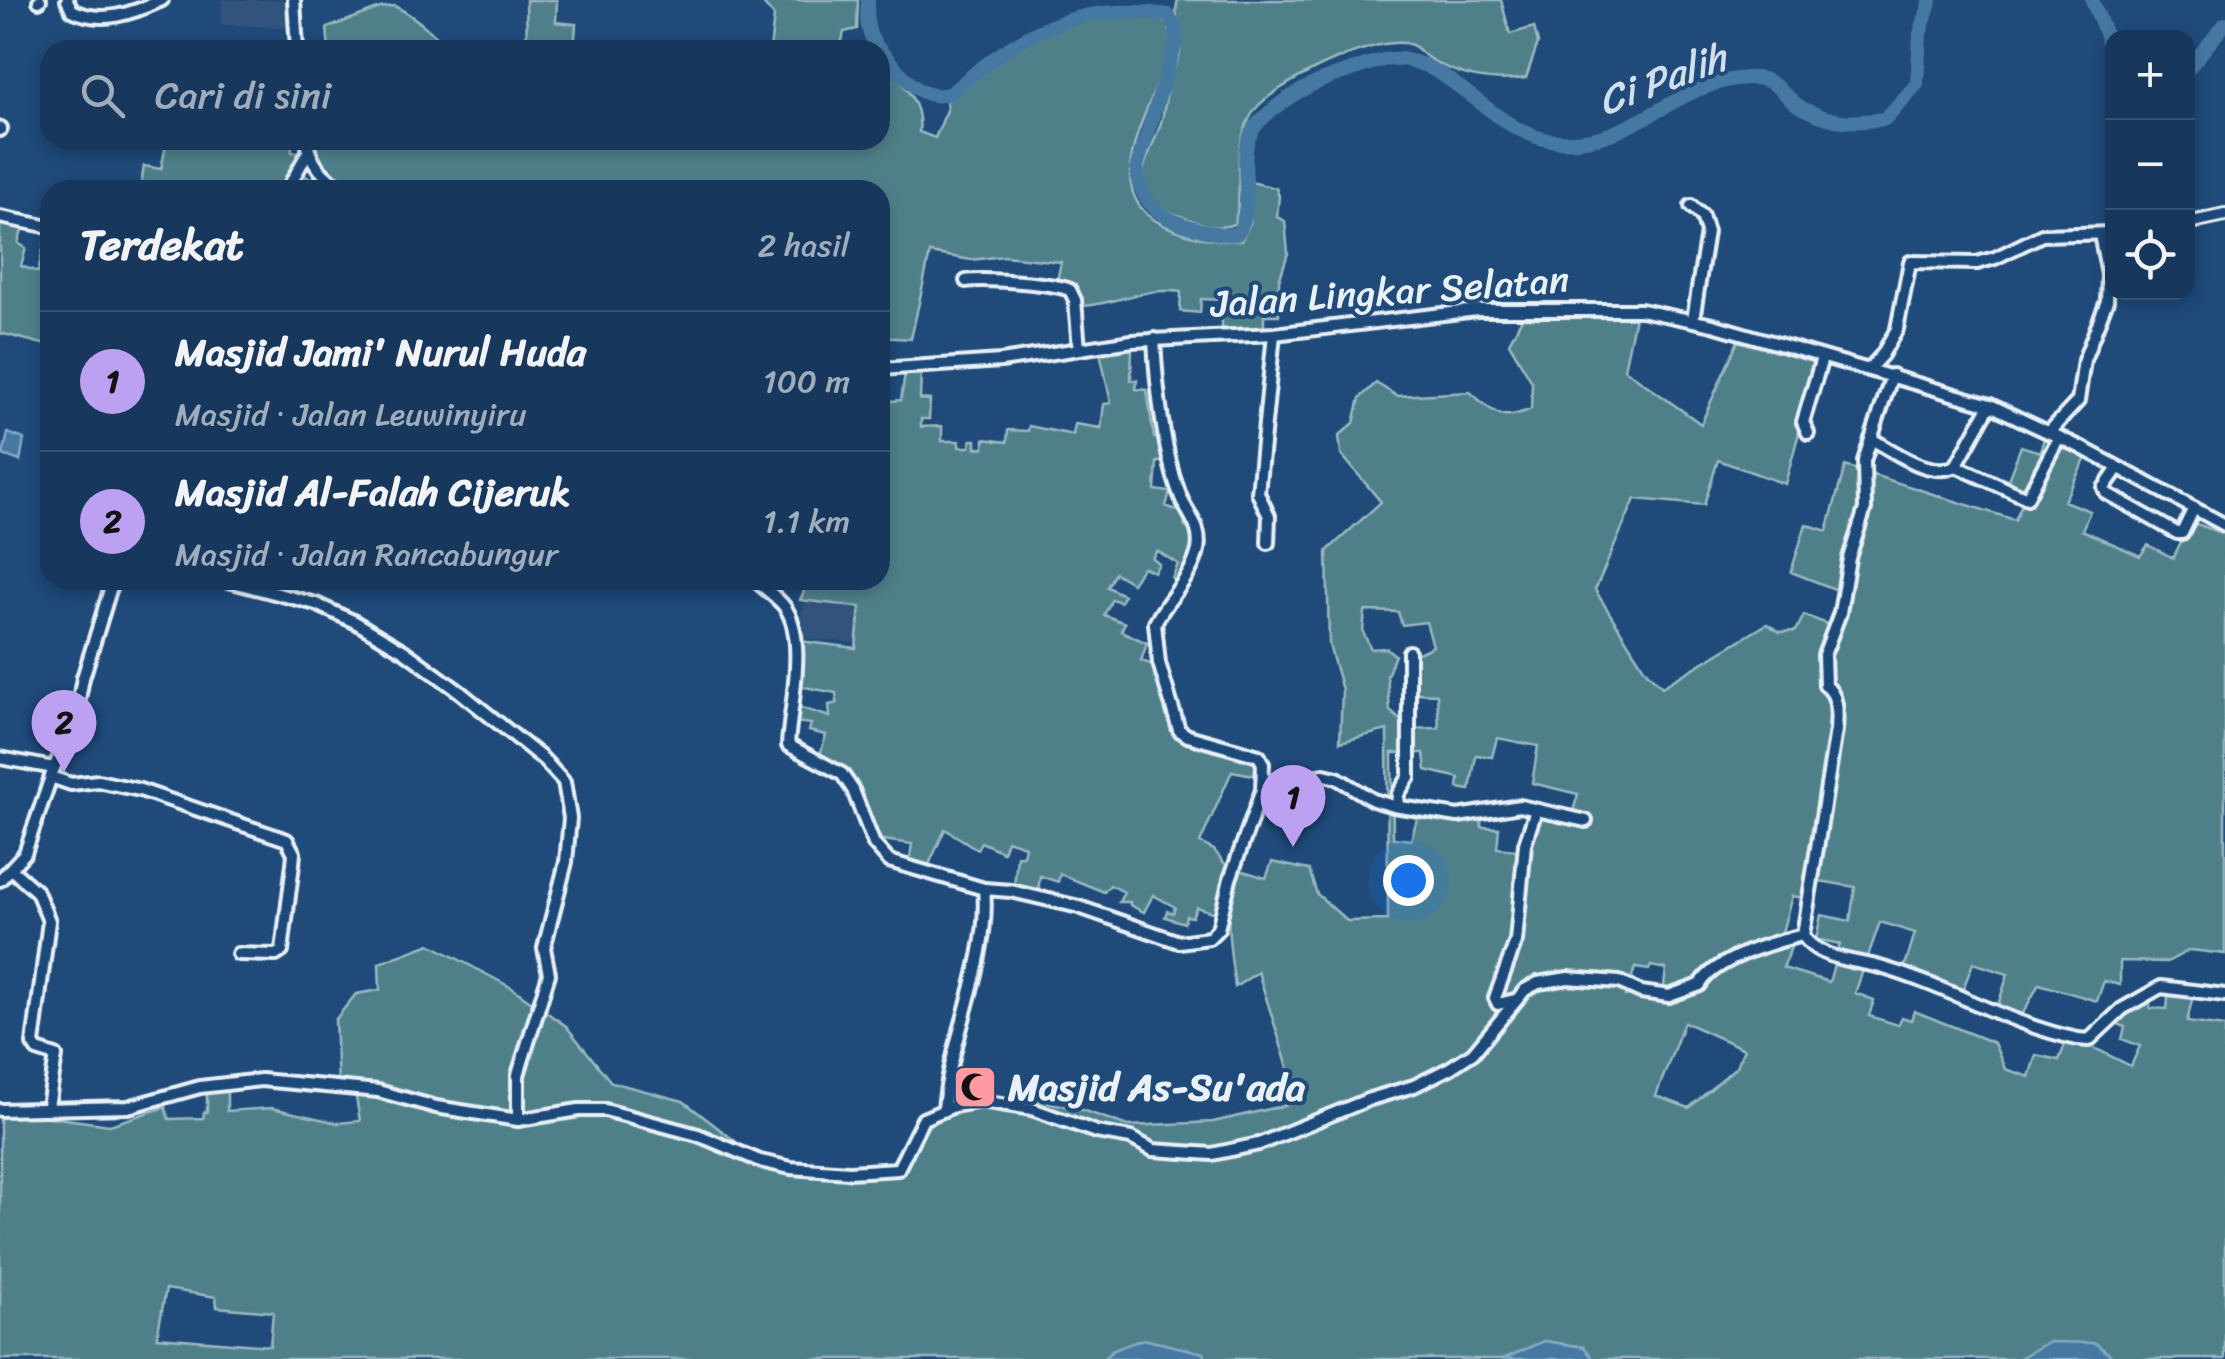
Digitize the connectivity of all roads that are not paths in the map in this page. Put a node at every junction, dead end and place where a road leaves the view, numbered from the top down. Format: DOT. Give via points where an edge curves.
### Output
graph roads {
  1 [pos="67,0"];
  2 [pos="162,0"];
  3 [pos="294,0"];
  4 [pos="296,40"];
  5 [pos="305,150"];
  6 [pos="309,150"];
  7 [pos="292,180"];
  8 [pos="330,180"];
  9 [pos="1691,206"];
  10 [pos="2225,215"];
  11 [pos="0,217"];
  12 [pos="2195,221"];
  13 [pos="40,225"];
  14 [pos="2100,234"];
  15 [pos="2105,234"];
  16 [pos="966,281"];
  17 [pos="1693,320"];
  18 [pos="1274,334"];
  19 [pos="1154,339"];
  20 [pos="1079,349"];
  21 [pos="1822,358"];
  22 [pos="890,368"];
  23 [pos="1868,369"];
  24 [pos="1892,375"];
  25 [pos="1990,404"];
  26 [pos="1808,433"];
  27 [pos="2054,434"];
  28 [pos="1871,440"];
  29 [pos="1956,466"];
  30 [pos="2118,468"];
  31 [pos="2194,508"];
  32 [pos="2225,525"];
  33 [pos="1268,543"];
  34 [pos="110,590"];
  35 [pos="263,590"];
  36 [pos="765,590"];
  37 [pos="1409,652"];
  38 [pos="0,758"];
  39 [pos="52,773"];
  40 [pos="1264,780"];
  41 [pos="1397,806"];
  42 [pos="1536,810"];
  43 [pos="1586,821"];
  44 [pos="10,869"];
  45 [pos="0,880"];
  46 [pos="984,889"];
  47 [pos="1803,935"];
  48 [pos="238,954"];
  49 [pos="2225,995"];
  50 [pos="1519,998"];
  51 [pos="48,1107"];
  52 [pos="944,1109"];
  53 [pos="0,1110"];
  54 [pos="518,1120"];
  1 -- 2 [label="street" via="72,10 95,17 121,16"];
  3 -- 4 [label="street"];
  5 -- 7 [label="street"];
  6 -- 8 [label="street"];
  9 -- 17 [label="street" via="1707,232"];
  10 -- 12 [label="street"];
  11 -- 13 [label="street"];
  14 -- 15 [label="street"];
  14 -- 23 [label="street" via="2042,235 1977,262 1910,262 1897,329"];
  14 -- 27 [label="street" via="2107,301 2084,360 2078,401"];
  16 -- 20 [label="street" via="1070,290"];
  17 -- 18 [label="street, Jalan Lingkar Selatan" via="1627,309 1477,310"];
  17 -- 21 [label="street, Jalan Lingkar Selatan"];
  18 -- 19 [label="street, Jalan Lingkar Selatan"];
  18 -- 33 [label="street" via="1258,493 1269,516"];
  19 -- 20 [label="street, Jalan Lingkar Selatan"];
  19 -- 40 [label="street" via="1174,476 1199,547 1155,623 1160,663 1181,732 1255,754"];
  20 -- 22 [label="street, Jalan Lingkar Selatan"];
  21 -- 23 [label="street, Jalan Lingkar Selatan"];
  21 -- 26 [label="street" via="1803,422"];
  23 -- 24 [label="street, Jalan Lingkar Selatan"];
  24 -- 25 [label="street, Jalan Lingkar Selatan"];
  24 -- 28 [label="street"];
  25 -- 27 [label="street, Jalan Lingkar Selatan"];
  25 -- 29 [label="street"];
  27 -- 29 [label="street" via="2026,498"];
  27 -- 30 [label="street, Jalan Lingkar Selatan"];
  28 -- 29 [label="street" via="1937,470"];
  28 -- 47 [label="street" via="1862,472 1865,509 1824,656 1837,718"];
  30 -- 31 [label="street, Jalan Lingkar Selatan"];
  30 -- 31 [label="street" via="2106,493 2176,533"];
  31 -- 32 [label="street, Jalan Lingkar Selatan"];
  34 -- 39 [label="street" via="74,725"];
  35 -- 54 [label="street" via="316,604 404,651 564,782 570,818 566,862 544,948 549,974 518,1075"];
  36 -- 46 [label="street" via="787,610 792,630 796,674 788,745 842,774 889,862"];
  37 -- 41 [label="street" via="1408,777"];
  38 -- 39 [label="street"];
  39 -- 44 [label="street" via="25,853"];
  39 -- 48 [label="street" via="70,784 140,790 287,840 294,852 282,951"];
  40 -- 41 [label="street" via="1330,776"];
  40 -- 46 [label="street" via="1218,929 1209,938 1179,942 1079,907"];
  41 -- 42 [label="street" via="1458,816 1520,806"];
  42 -- 43 [label="street"];
  42 -- 50 [label="street" via="1525,844 1516,941 1495,998 1498,1004"];
  44 -- 45 [label="street"];
  44 -- 51 [label="street" via="37,892 50,921 33,1044 56,1055"];
  46 -- 52 [label="street" via="978,950"];
  47 -- 49 [label="street" via="1830,954 2078,1040 2089,1040 2122,1009 2160,987"];
  47 -- 50 [label="street" via="1745,955 1707,973 1700,986 1669,996 1619,982 1568,978 1538,983"];
  50 -- 52 [label="street" via="1474,1054 1450,1068 1259,1144 1212,1154 1153,1150 1131,1138 994,1102"];
  51 -- 53 [label="street"];
  51 -- 54 [label="street" via="128,1107 200,1087 262,1080 378,1091"];
  52 -- 54 [label="street" via="918,1124 898,1169 874,1172 760,1162 698,1135 604,1110"];
}
